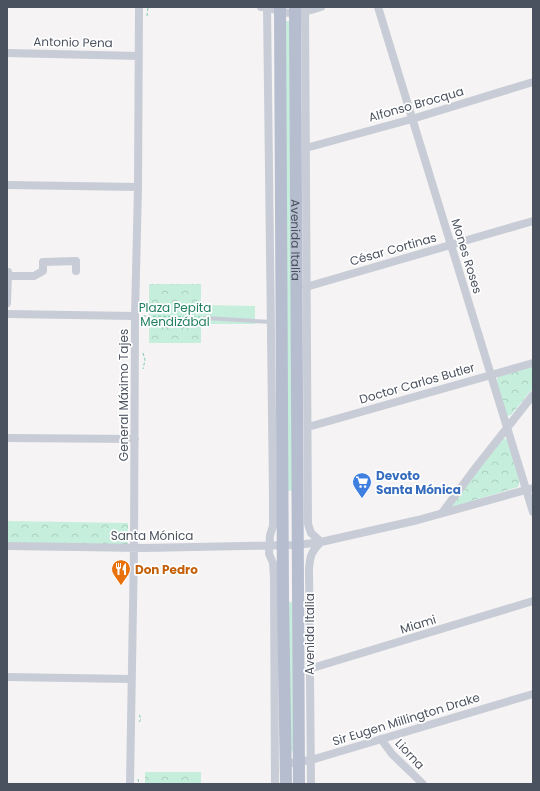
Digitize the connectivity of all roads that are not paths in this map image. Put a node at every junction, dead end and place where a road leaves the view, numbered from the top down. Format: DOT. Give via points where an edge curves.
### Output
graph roads {
  1 [pos="139,7"];
  2 [pos="261,7"];
  3 [pos="267,7"];
  4 [pos="321,7"];
  5 [pos="378,7"];
  6 [pos="280,9"];
  7 [pos="300,10"];
  8 [pos="7,53"];
  9 [pos="139,56"];
  10 [pos="533,82"];
  11 [pos="412,119"];
  12 [pos="306,148"];
  13 [pos="7,185"];
  14 [pos="138,187"];
  15 [pos="533,221"];
  16 [pos="451,245"];
  17 [pos="76,271"];
  18 [pos="7,274"];
  19 [pos="306,286"];
  20 [pos="7,303"];
  21 [pos="7,314"];
  22 [pos="135,316"];
  23 [pos="205,318"];
  24 [pos="277,322"];
  25 [pos="533,363"];
  26 [pos="491,375"];
  27 [pos="533,395"];
  28 [pos="308,427"];
  29 [pos="507,427"];
  30 [pos="7,438"];
  31 [pos="135,439"];
  32 [pos="302,472"];
  33 [pos="530,489"];
  34 [pos="303,493"];
  35 [pos="278,495"];
  36 [pos="533,512"];
  37 [pos="442,513"];
  38 [pos="321,542"];
  39 [pos="297,545"];
  40 [pos="7,546"];
  41 [pos="269,546"];
  42 [pos="284,546"];
  43 [pos="134,548"];
  44 [pos="297,597"];
  45 [pos="283,598"];
  46 [pos="533,601"];
  47 [pos="309,669"];
  48 [pos="7,677"];
  49 [pos="131,679"];
  50 [pos="533,694"];
  51 [pos="381,739"];
  52 [pos="311,760"];
  53 [pos="298,761"];
  54 [pos="286,765"];
  55 [pos="277,783"];
  56 [pos="130,784"];
  57 [pos="299,784"];
  58 [pos="311,784"];
  59 [pos="422,784"];
  1 -- 9 [label="street, General Máximo Tajes"];
  2 -- 3 [label="street"];
  3 -- 6 [label="street"];
  3 -- 24 [label="street, Avenida Italia"];
  4 -- 7 [label="street"];
  5 -- 11 [label="street, Mones Roses"];
  6 -- 7 [label="street"];
  6 -- 24 [label="main road, Avenida Italia"];
  7 -- 12 [label="street, Avenida Italia"];
  7 -- 32 [label="main road, Avenida Italia"];
  8 -- 9 [label="street, Antonio Pena"];
  9 -- 14 [label="street, General Máximo Tajes"];
  10 -- 11 [label="street, Alfonso Brocqua"];
  11 -- 12 [label="street, Alfonso Brocqua"];
  11 -- 16 [label="street, Mones Roses"];
  12 -- 19 [label="street, Avenida Italia"];
  13 -- 14 [label="street"];
  14 -- 22 [label="street, General Máximo Tajes"];
  15 -- 16 [label="street, César Cortinas"];
  16 -- 19 [label="street, César Cortinas"];
  16 -- 26 [label="street, Mones Roses"];
  17 -- 18 [label="street" via="76,262 43,262 43,271 34,276"];
  18 -- 20 [label="street"];
  19 -- 28 [label="street, Avenida Italia"];
  21 -- 22 [label="street"];
  22 -- 31 [label="street, General Máximo Tajes"];
  23 -- 24 [label="lane"];
  24 -- 35 [label="main road, Avenida Italia"];
  25 -- 26 [label="street, Doctor Carlos Butler"];
  26 -- 28 [label="street, Doctor Carlos Butler"];
  26 -- 29 [label="street, Mones Roses"];
  27 -- 29 [label="street"];
  28 -- 32 [label="street, Avenida Italia"];
  29 -- 33 [label="street, Mones Roses"];
  29 -- 37 [label="street"];
  30 -- 31 [label="street"];
  31 -- 43 [label="street, General Máximo Tajes"];
  32 -- 34 [label="main road, Avenida Italia"];
  33 -- 36 [label="street, Mones Roses"];
  33 -- 37 [label="street, Santa Mónica"];
  34 -- 35 [label="street"];
  34 -- 38 [label="street, Avenida Italia" via="308,528"];
  34 -- 39 [label="main road, Avenida Italia"];
  35 -- 39 [label="main road" via="287,500 291,535"];
  35 -- 41 [label="street, Avenida Italia"];
  35 -- 42 [label="main road, Avenida Italia"];
  37 -- 38 [label="street, Santa Mónica"];
  38 -- 39 [label="street, Santa Mónica"];
  38 -- 47 [label="street, Avenida Italia" via="312,550 310,556"];
  39 -- 42 [label="street, Santa Mónica"];
  39 -- 44 [label="main road, Avenida Italia"];
  40 -- 43 [label="street, Santa Mónica"];
  41 -- 42 [label="street, Santa Mónica"];
  41 -- 43 [label="street, Santa Mónica"];
  41 -- 55 [label="street, Avenida Italia" via="274,578"];
  42 -- 44 [label="main road" via="290,554"];
  42 -- 45 [label="main road, Avenida Italia"];
  43 -- 49 [label="street, General Máximo Tajes"];
  44 -- 45 [label="street, Avenida Italia"];
  44 -- 53 [label="main road, Avenida Italia"];
  45 -- 54 [label="main road, Avenida Italia"];
  46 -- 47 [label="street, Miami"];
  47 -- 52 [label="street, Avenida Italia"];
  48 -- 49 [label="street"];
  49 -- 56 [label="street, General Máximo Tajes"];
  50 -- 51 [label="street, Sir Eugen Millington Drake"];
  51 -- 52 [label="street, Sir Eugen Millington Drake"];
  51 -- 59 [label="street, Liorna"];
  52 -- 53 [label="street, Sir Eugen Millington Drake"];
  52 -- 58 [label="street, Avenida Italia"];
  53 -- 54 [label="street, Sir Eugen Millington Drake"];
  53 -- 57 [label="main road, Avenida Italia"];
  54 -- 55 [label="main road, Avenida Italia"];
}
